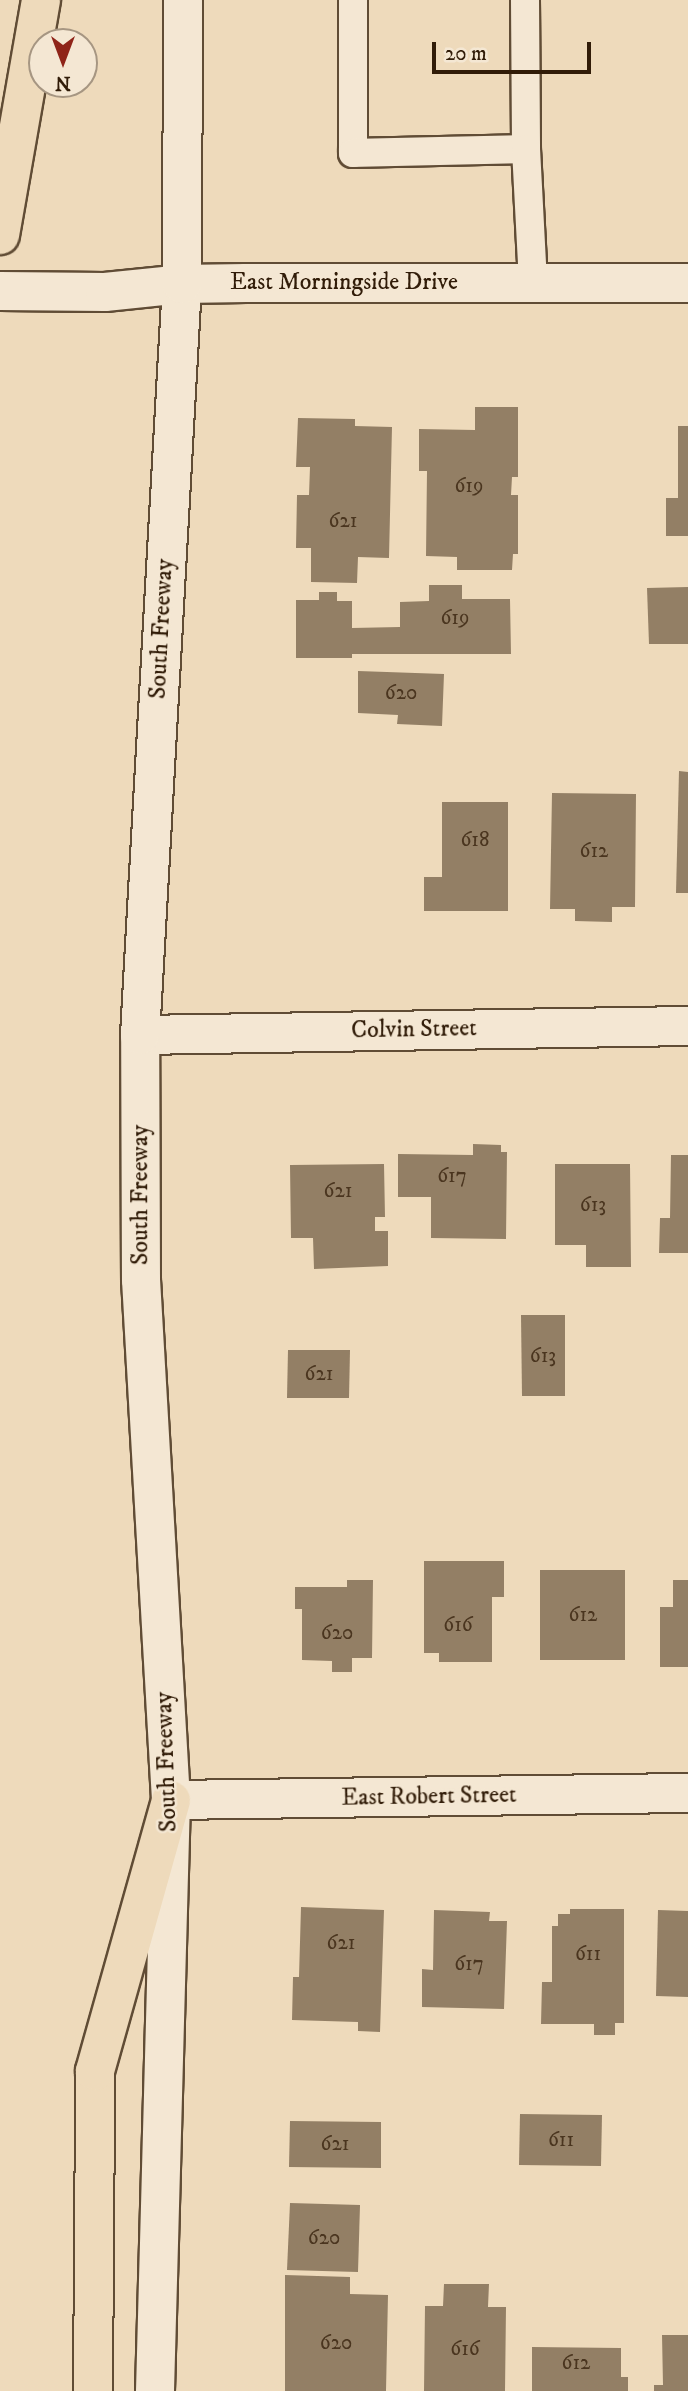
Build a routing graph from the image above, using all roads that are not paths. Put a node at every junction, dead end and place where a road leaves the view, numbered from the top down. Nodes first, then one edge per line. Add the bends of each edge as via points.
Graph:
1 (41, 0) edge
2 (183, 0) edge
3 (353, 0) edge
4 (525, 0) edge
5 (526, 149) junction
6 (0, 234) edge
7 (533, 283) junction
8 (688, 283) edge
9 (182, 284) junction
10 (0, 291) edge
11 (688, 1026) edge
12 (140, 1035) junction
13 (688, 1793) edge
14 (170, 1800) junction
15 (93, 2391) edge
16 (155, 2391) edge

1 - 6 highway
2 - 9 main road, South Freeway
3 - 5 lane via 353,153
4 - 5 lane
5 - 7 lane
7 - 8 main road, East Morningside Drive
7 - 9 main road, East Morningside Drive
9 - 10 main road, East Morningside Drive via 105,292
9 - 12 main road, South Freeway
11 - 12 main road, Colvin Street
12 - 14 main road, South Freeway via 141,1280
13 - 14 main road, East Robert Street
14 - 15 highway via 95,2071
14 - 16 main road, South Freeway

